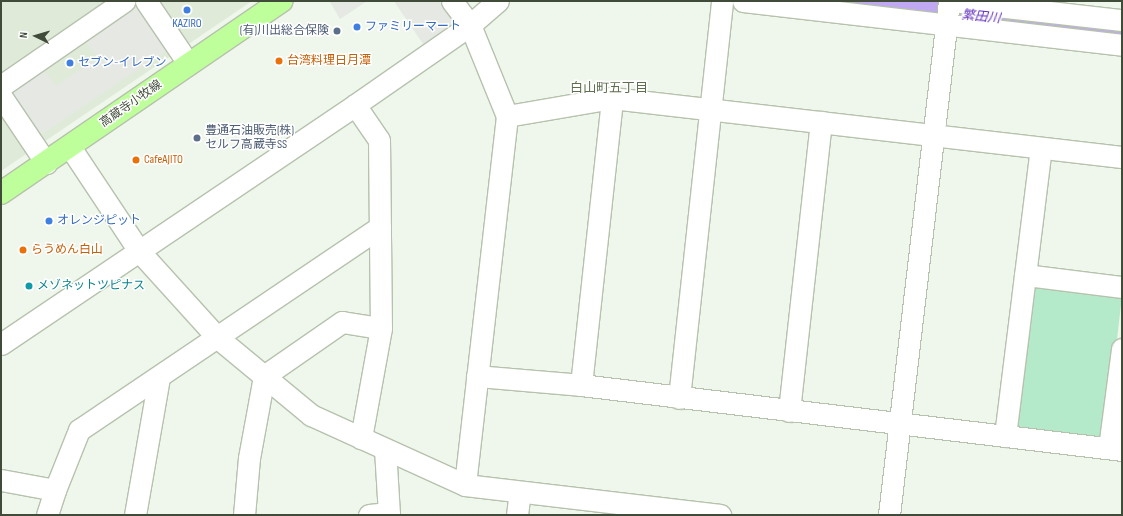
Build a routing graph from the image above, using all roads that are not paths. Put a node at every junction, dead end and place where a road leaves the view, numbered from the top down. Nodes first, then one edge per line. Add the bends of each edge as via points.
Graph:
1 (124, 1) edge
2 (146, 1) edge
3 (452, 1) edge
4 (498, 1) edge
5 (722, 1) edge
6 (743, 1) edge
7 (949, 1) edge
8 (952, 1) edge
9 (271, 4) edge
10 (1122, 20) edge
11 (946, 24) junction
12 (470, 25) junction
13 (1122, 45) edge
14 (188, 63) junction
15 (1, 86) edge
16 (1, 96) edge
17 (612, 98) junction
18 (355, 105) junction
19 (711, 110) junction
20 (507, 116) junction
21 (821, 122) junction
22 (934, 135) junction
23 (70, 147) junction
24 (1041, 148) junction
25 (1122, 157) edge
26 (46, 163) junction
27 (1, 193) edge
28 (380, 227) junction
29 (139, 251) junction
30 (1025, 274) junction
31 (1122, 287) edge
32 (381, 328) junction
33 (218, 338) junction
34 (1, 344) edge
35 (1122, 349) edge
36 (264, 376) junction
37 (477, 376) junction
38 (159, 377) junction
39 (581, 385) junction
40 (679, 398) junction
41 (789, 411) junction
42 (899, 424) junction
43 (1005, 436) junction
44 (361, 438) junction
45 (385, 449) junction
46 (1116, 449) edge
47 (1, 480) edge
48 (465, 486) junction
49 (55, 490) junction
50 (520, 492) junction
51 (382, 514) edge
52 (47, 515) edge
53 (135, 515) edge
54 (244, 515) edge
55 (516, 515) edge
56 (720, 515) edge
57 (889, 515) edge

1 - 15 street
2 - 14 street
3 - 12 street
4 - 12 street
5 - 19 street
6 - 11 street
7 - 11 street
8 - 10 street
9 - 14 main road, 高蔵寺小牧線
11 - 13 street
11 - 22 street
12 - 18 street
12 - 20 street
14 - 23 main road, 高蔵寺小牧線
16 - 26 street
17 - 19 street
17 - 20 street
17 - 39 street
18 - 28 street via 379,140
18 - 29 street
19 - 21 street
19 - 40 street
20 - 37 street
21 - 22 street
21 - 41 street
22 - 24 street
22 - 42 street
23 - 26 main road, 高蔵寺小牧線
23 - 29 street
24 - 25 street
24 - 30 street
26 - 27 main road, 高蔵寺小牧線
28 - 32 street
28 - 33 street
29 - 33 street
29 - 34 street
30 - 31 street
30 - 43 street
32 - 36 street via 342,322
32 - 44 street
33 - 36 street
33 - 38 street
35 - 46 street
36 - 44 street via 311,415
36 - 54 street via 249,458
37 - 39 street
37 - 48 street
38 - 49 street via 79,430
38 - 53 street
39 - 40 street
40 - 41 street
41 - 42 street
42 - 43 street
42 - 57 street
43 - 46 street
44 - 45 street
45 - 48 street
45 - 51 street
47 - 49 street
48 - 50 street
49 - 52 street
50 - 55 street
50 - 56 street

